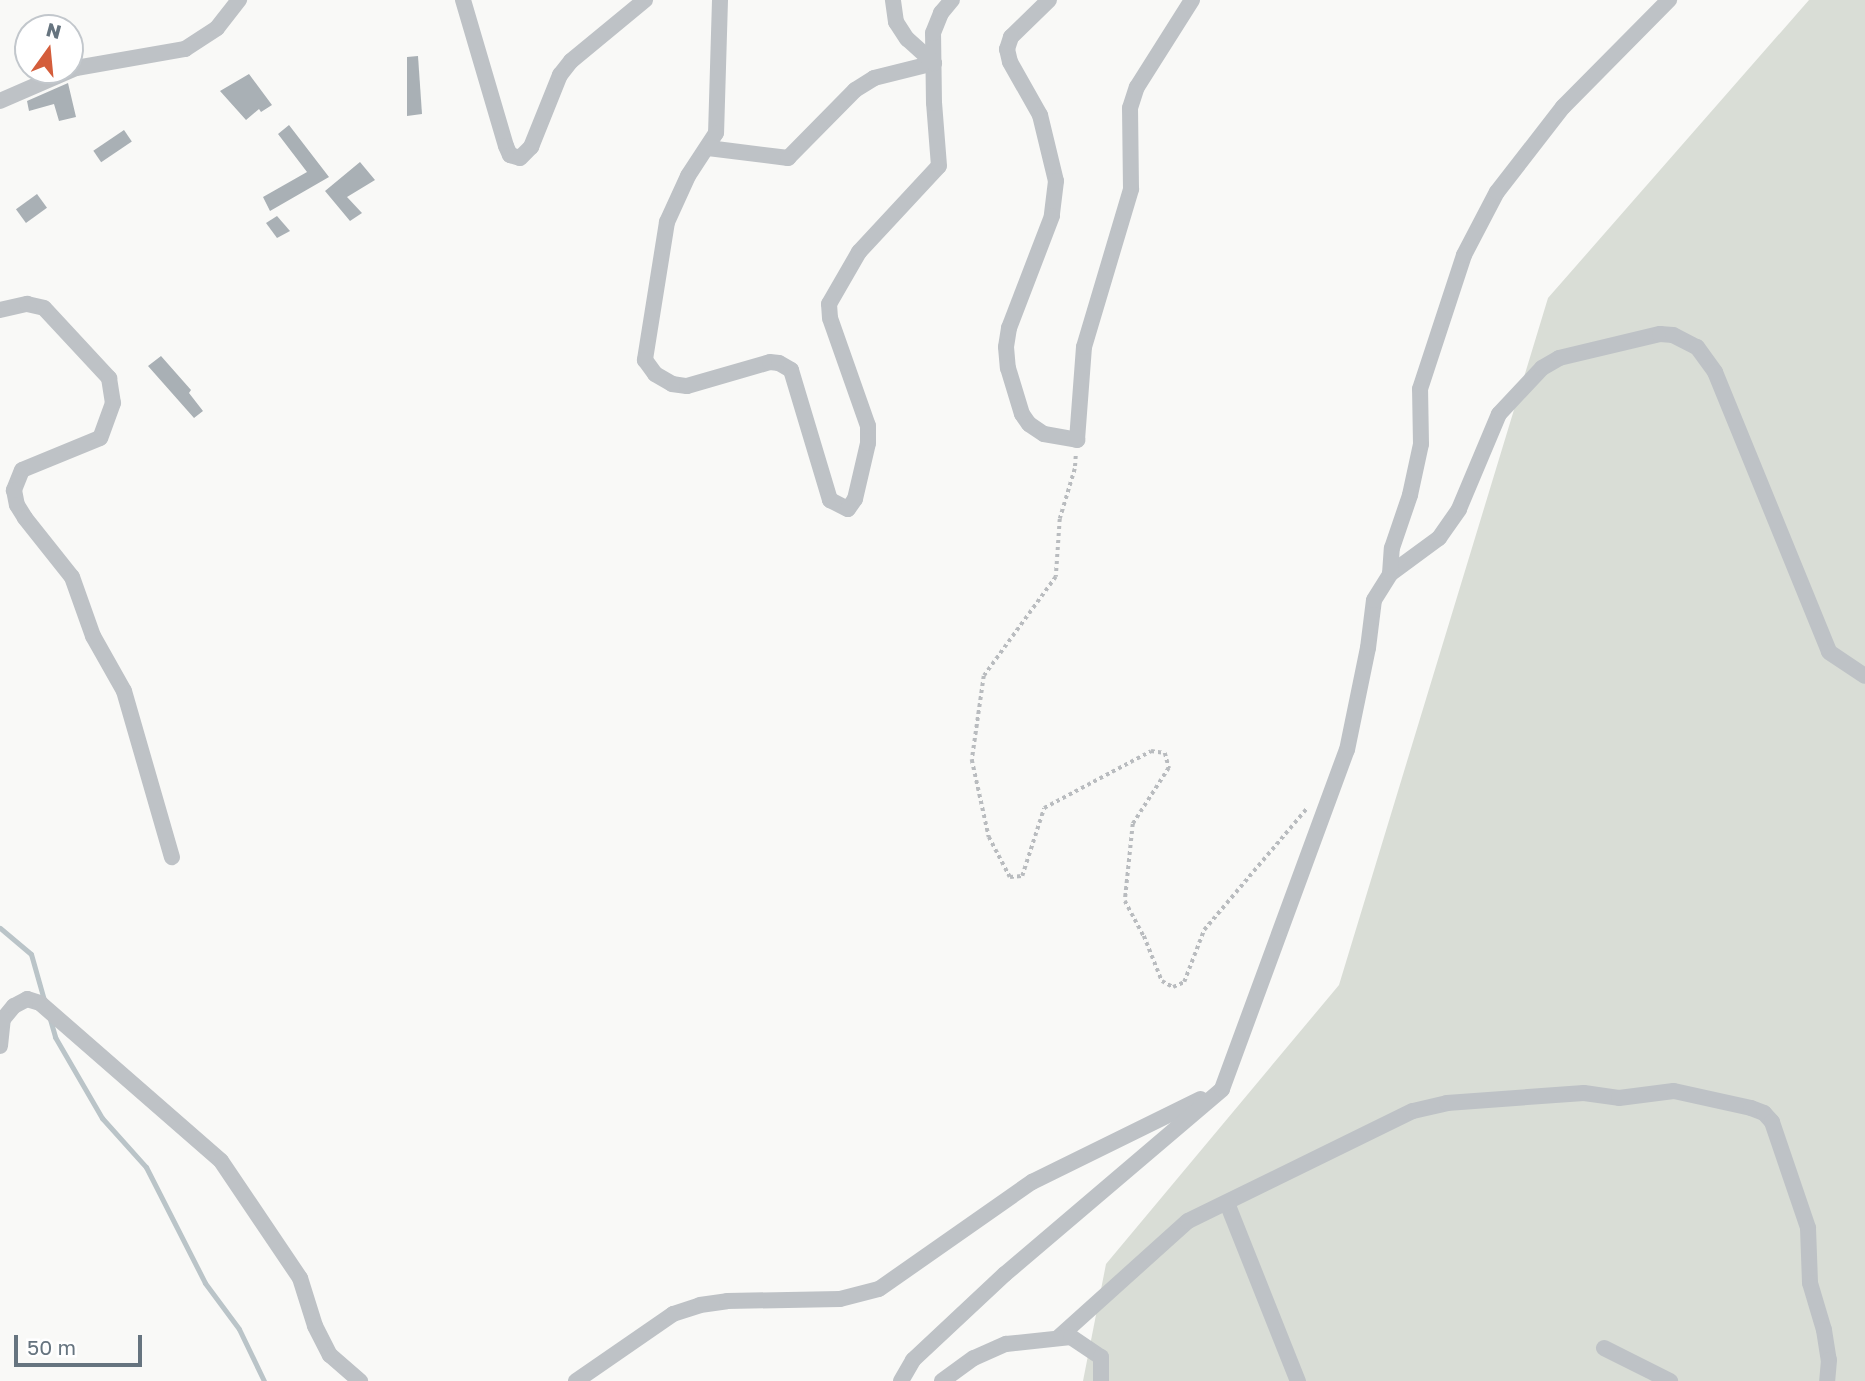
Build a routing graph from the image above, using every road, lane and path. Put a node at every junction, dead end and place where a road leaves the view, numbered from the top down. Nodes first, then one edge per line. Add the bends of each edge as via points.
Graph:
1 (239, 0) edge
2 (463, 0) edge
3 (645, 0) edge
4 (720, 0) edge
5 (893, 0) edge
6 (951, 0) edge
7 (1049, 0) edge
8 (1192, 0) edge
9 (1669, 0) edge
10 (934, 63) junction
11 (0, 101) edge
12 (708, 148) junction
13 (0, 310) edge
14 (1077, 440) junction
15 (1390, 574) junction
16 (1865, 676) edge
17 (1331, 798) junction
18 (172, 857) dead end
19 (0, 1046) edge
20 (1222, 1089) junction
21 (1227, 1203) junction
22 (1059, 1337) junction
23 (1604, 1348) dead end
24 (360, 1381) edge
25 (576, 1381) edge
26 (901, 1381) edge
27 (942, 1381) edge
28 (1101, 1381) edge
29 (1298, 1381) edge
30 (1670, 1381) edge
31 (1827, 1381) edge

1 - 11 street via 217,28 185,49 76,68
2 - 3 street via 506,146 510,155 520,158 531,147 559,75
4 - 12 street via 718,122
5 - 10 street via 896,22 907,40
6 - 10 street via 933,33
7 - 14 street via 1011,37 1007,49 1040,115 1056,181 1052,216 1006,347 1011,379 1028,424 1044,434
8 - 14 street via 1137,87 1130,108 1132,190 1083,347
9 - 15 street via 1563,107 1497,192 1464,256 1420,389 1421,444 1392,548
10 - 12 street via 874,78 855,90 788,158
10 - 12 street via 939,166 859,252 828,311 868,426 855,499 848,509 830,500 791,370 770,362 687,386 655,374 645,360 667,222 688,176
13 - 18 street via 27,304 44,308 109,378 113,403 100,438 22,470 14,490 24,518 72,577 93,636 124,691
14 - 17 path via 1075,469 1060,519 1056,577 984,676 971,760 989,837 1010,877 1022,876 1044,808 1151,751 1165,753 1169,768 1133,824 1125,901 1161,981 1173,987 1184,982 1204,930 1308,808
15 - 16 street via 1439,538 1459,509 1499,414 1542,368 1559,358 1660,334 1673,335 1697,347 1715,372 1829,652
15 - 17 street via 1374,600 1348,750
17 - 20 street
19 - 24 street via 3,1019 14,1006 27,999 40,1003 221,1161 300,1279 330,1355
20 - 25 street via 1032,1182 879,1289 840,1299 700,1305 673,1314
20 - 26 street via 1005,1274 913,1360
21 - 22 street via 1188,1221
21 - 29 street
21 - 31 street via 1413,1111 1439,1104 1584,1093 1619,1098 1674,1091 1751,1108 1772,1122 1808,1228 1810,1283 1824,1330
22 - 27 street via 1006,1345 974,1358
22 - 28 street via 1071,1337 1101,1357
23 - 30 street

